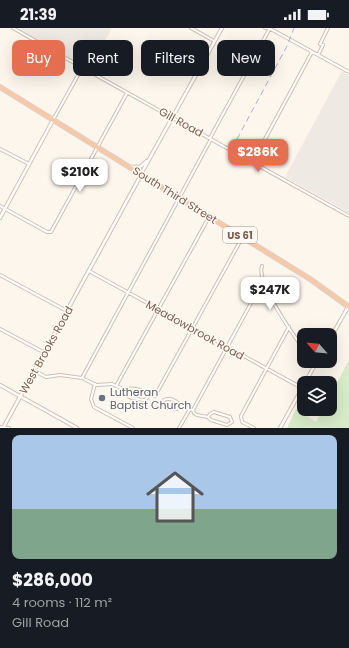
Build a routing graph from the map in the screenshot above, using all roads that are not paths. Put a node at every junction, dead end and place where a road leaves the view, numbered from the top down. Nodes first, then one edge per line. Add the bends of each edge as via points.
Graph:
1 (13, 28) edge
2 (191, 28) edge
3 (222, 28) edge
4 (265, 28) edge
5 (269, 28) edge
6 (328, 28) edge
7 (214, 41) junction
8 (312, 52) junction
9 (318, 55) junction
10 (73, 62) edge
11 (349, 72) edge
12 (78, 76) edge
13 (98, 76) edge
14 (0, 87) edge
15 (127, 92) junction
16 (173, 118) junction
17 (53, 120) junction
18 (211, 139) junction
19 (97, 147) junction
20 (0, 149) edge
21 (150, 158) junction
22 (251, 161) junction
23 (29, 164) junction
24 (130, 167) junction
25 (141, 174) junction
26 (180, 198) junction
27 (0, 206) edge
28 (5, 209) junction
29 (209, 216) junction
30 (349, 216) edge
31 (0, 218) edge
32 (242, 237) junction
33 (262, 266) dead end
34 (89, 271) junction
35 (0, 275) edge
36 (263, 281) junction
37 (128, 293) junction
38 (349, 306) edge
39 (158, 309) junction
40 (67, 312) junction
41 (289, 327) junction
42 (192, 328) junction
43 (336, 328) edge
44 (0, 329) edge
45 (297, 339) edge
46 (227, 347) junction
47 (45, 353) junction
48 (266, 369) junction
49 (35, 371) junction
50 (82, 378) junction
51 (297, 382) edge
52 (95, 384) junction
53 (0, 385) edge
54 (116, 386) junction
55 (124, 390) junction
56 (20, 396) junction
57 (155, 396) dead end
58 (297, 398) edge
59 (180, 406) junction
60 (190, 409) junction
61 (193, 410) junction
62 (208, 417) junction
63 (2, 427) edge
64 (9, 428) edge
65 (77, 428) edge
66 (133, 428) edge
67 (179, 428) edge
68 (254, 428) edge
69 (280, 428) edge

1 - 10 street, Gill Road
2 - 7 street
3 - 7 main road, West Brooks Road
4 - 5 street
5 - 8 street
5 - 18 street
6 - 9 street
7 - 16 main road, West Brooks Road
8 - 9 street
8 - 22 street
9 - 11 street
12 - 17 street
13 - 15 street, Gill Road
14 - 17 highway, South Third Street / US 61
15 - 16 street, Gill Road
15 - 19 street
16 - 18 street, Gill Road
16 - 21 main road, West Brooks Road
17 - 19 highway, South Third Street / US 61
17 - 23 main road
18 - 22 street, Gill Road
18 - 26 street
19 - 24 highway, South Third Street / US 61
19 - 28 street via 51,232
20 - 23 street
21 - 24 main road via 143,166
21 - 25 main road, West Brooks Road
22 - 30 street, Gill Road
23 - 28 main road
24 - 25 highway, South Third Street / US 61
25 - 26 highway, South Third Street / US 61
25 - 34 main road, West Brooks Road
26 - 29 highway, South Third Street / US 61
26 - 37 street
27 - 28 street
28 - 31 main road
29 - 32 highway, South Third Street / US 61
29 - 39 street
32 - 38 highway, South Third Street / US 61
32 - 42 street
33 - 36 street
34 - 37 street, Meadowbrook Road
34 - 40 main road, West Brooks Road
35 - 40 street
36 - 41 street
36 - 46 street
37 - 39 street, Meadowbrook Road
37 - 50 street
38 - 43 main road
39 - 42 street, Meadowbrook Road
39 - 54 street
40 - 47 main road, West Brooks Road
41 - 45 street
41 - 48 street
42 - 46 street, Meadowbrook Road
42 - 57 street
44 - 47 street
46 - 48 street, Meadowbrook Road
46 - 61 street
47 - 49 main road, West Brooks Road
48 - 51 street, Meadowbrook Road
48 - 68 street via 241,416 242,422
49 - 50 street via 46,377 60,375
49 - 56 main road, West Brooks Road
50 - 52 street
52 - 54 street
52 - 66 street via 91,399 94,407
53 - 56 main road
54 - 55 street
55 - 55 street via 127,396 143,400 148,397 145,392 129,388
56 - 63 main road, West Brooks Road
56 - 65 main road
58 - 69 main road
59 - 59 street via 168,399 163,402 164,406 174,410
59 - 60 street
60 - 61 street
60 - 67 street
61 - 62 street via 197,416
62 - 62 street via 227,425 232,422 231,417 214,412
63 - 64 street

